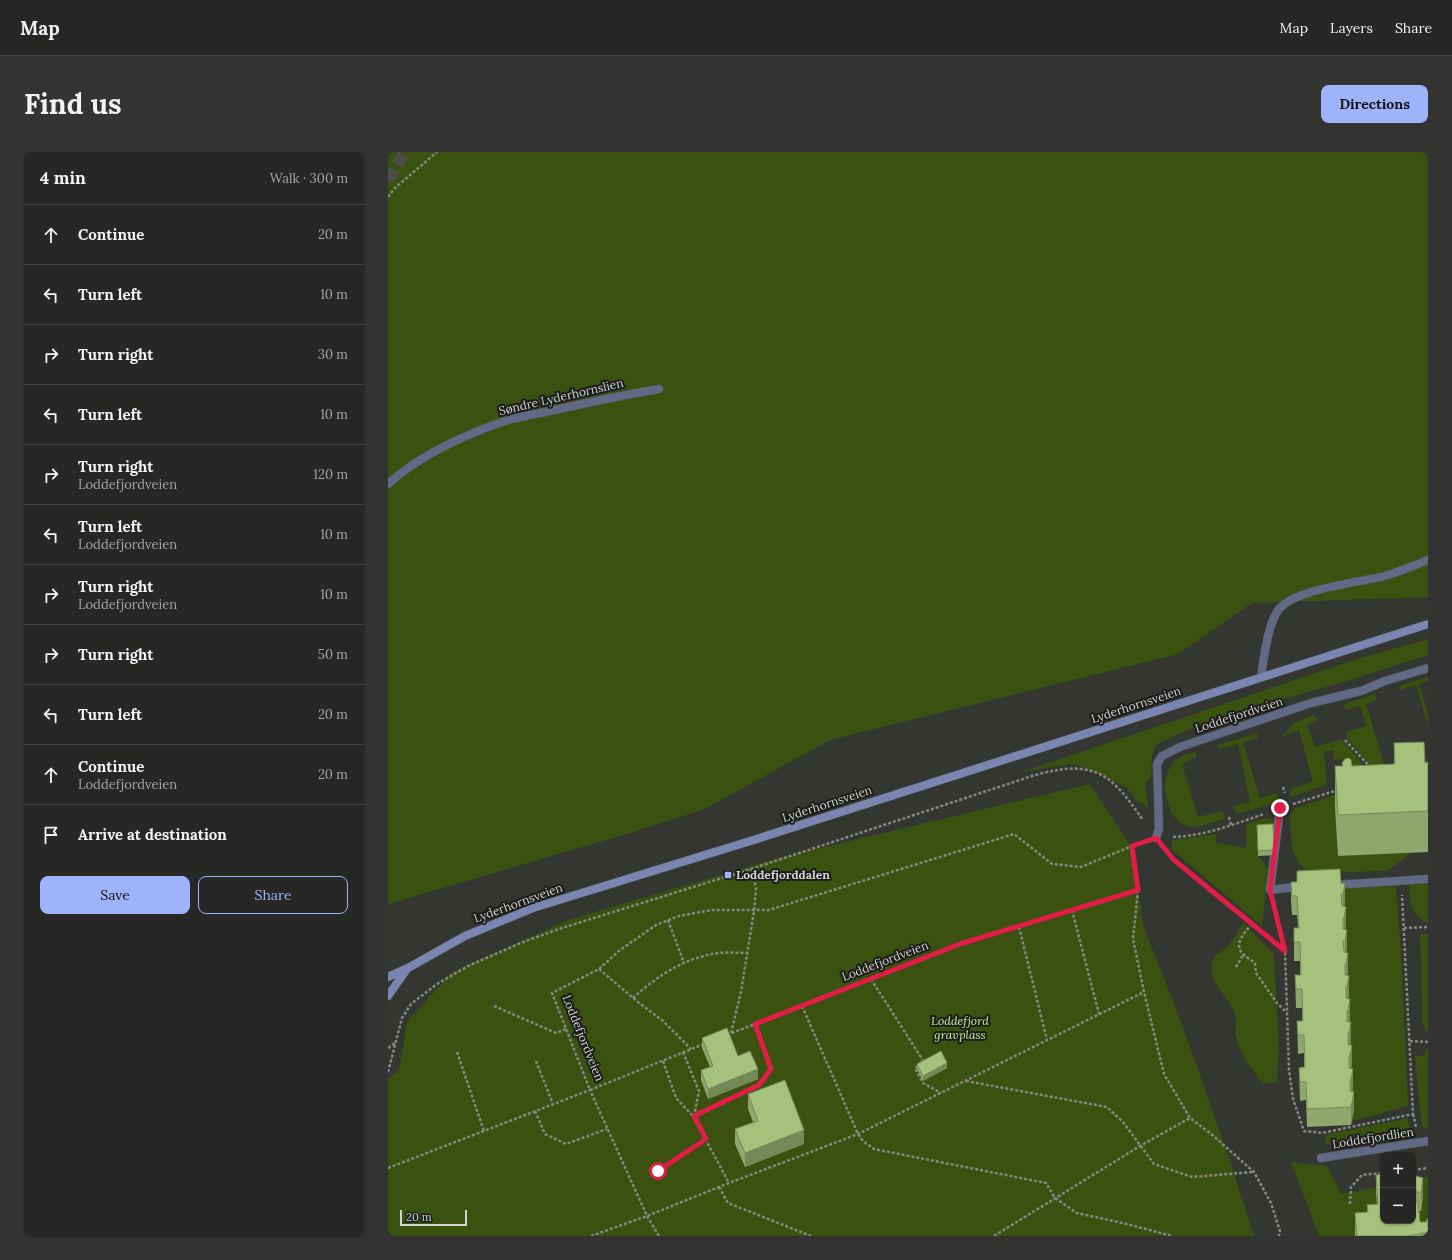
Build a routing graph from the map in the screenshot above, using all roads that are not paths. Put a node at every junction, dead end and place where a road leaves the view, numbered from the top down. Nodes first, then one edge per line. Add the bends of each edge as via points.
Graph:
1 (659, 389) dead end
2 (388, 484) edge
3 (1428, 560) edge
4 (1428, 624) edge
5 (1428, 668) edge
6 (1261, 677) junction
7 (1280, 808) dead end
8 (1156, 838) road end
9 (1428, 879) edge
10 (1313, 885) edge
11 (1329, 885) edge
12 (408, 968) junction
13 (388, 977) edge
14 (388, 996) edge
15 (1428, 1141) edge
16 (1321, 1158) dead end

1 - 2 street, Søndre Lyderhornslien via 503,422 442,447
3 - 6 street via 1388,576 1315,591 1288,600 1277,611 1268,639
4 - 6 main road, Lyderhornsveien
5 - 8 street, Loddefjordveien via 1361,691 1311,703 1180,747 1162,756 1157,764 1159,829
6 - 12 main road, Lyderhornsveien via 533,908 465,936
7 - 10 street via 1270,890
9 - 11 street
12 - 13 main road, Lyderhornsveien
12 - 14 main road, Lyderhornsveien
15 - 16 street, Loddefjordlien

